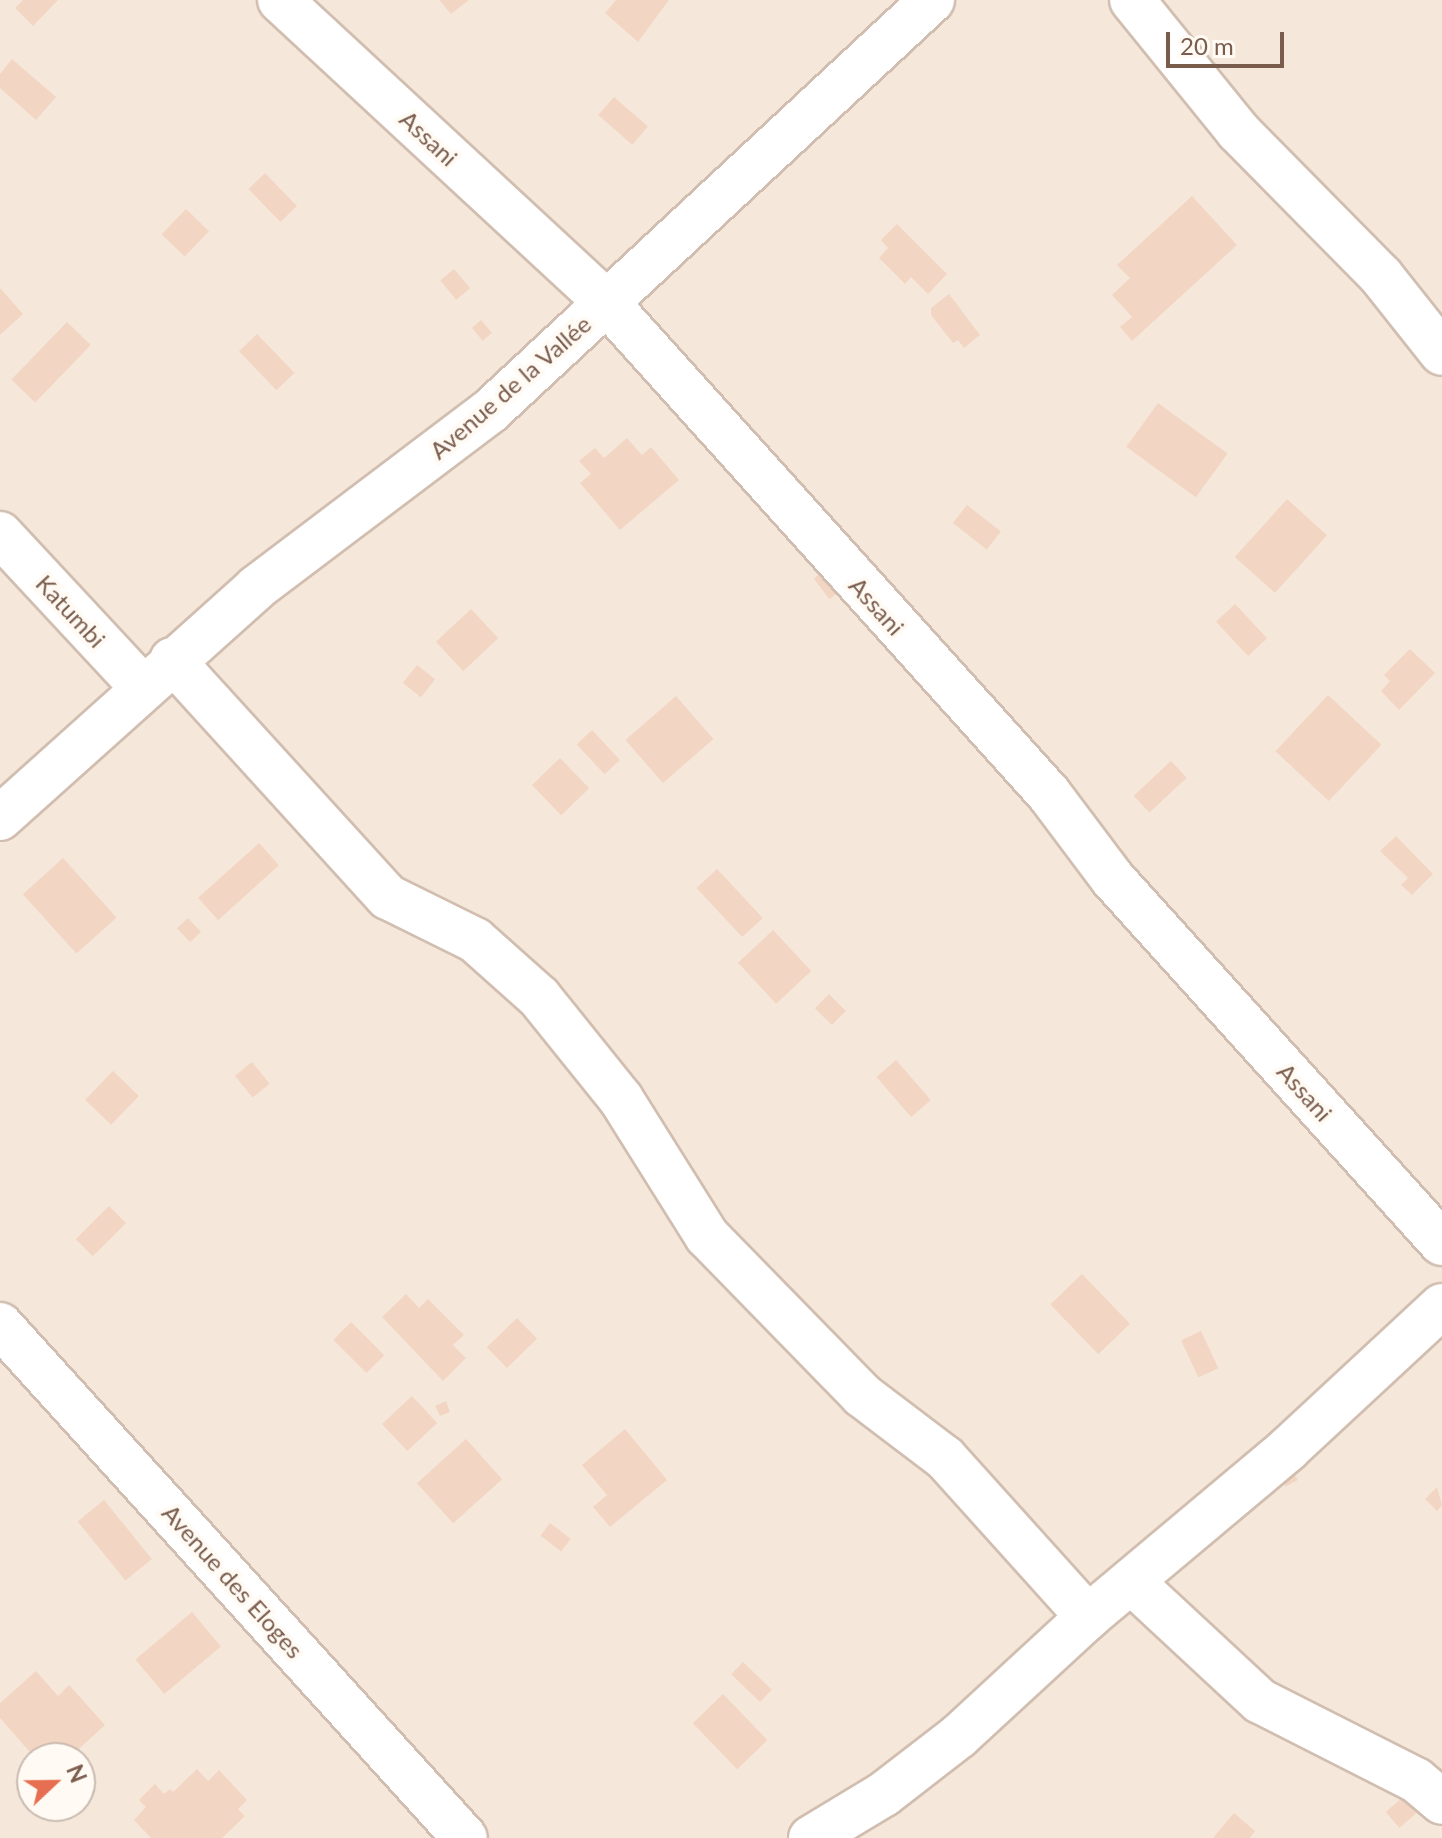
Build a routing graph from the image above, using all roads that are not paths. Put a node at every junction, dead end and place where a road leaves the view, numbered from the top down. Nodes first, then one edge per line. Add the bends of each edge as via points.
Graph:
1 (280, 0) edge
2 (932, 0) edge
3 (1132, 0) edge
4 (606, 302) junction
5 (1442, 353) edge
6 (0, 534) edge
7 (157, 674) junction
8 (0, 818) edge
9 (1442, 1243) edge
10 (1442, 1306) edge
11 (0, 1325) edge
12 (1134, 1584) junction
13 (1088, 1617) junction
14 (1442, 1802) edge
15 (465, 1838) edge
16 (811, 1838) edge

1 - 4 street, Assani
2 - 4 street, Avenue de la Vallée
3 - 5 street via 1238,131 1381,276
4 - 7 street, Avenue de la Vallée via 489,412 308,544
4 - 9 street, Assani via 1049,794 1112,878
6 - 7 street, Katumbi
7 - 8 street, Avenue de la Vallée
7 - 13 street, Katumbi via 388,897 475,940 539,997 621,1099 707,1236 862,1395 945,1458
10 - 12 street
11 - 15 street, Avenue des Eloges
12 - 13 street
12 - 14 street via 1260,1701 1416,1780
13 - 16 street via 959,1736 884,1794

